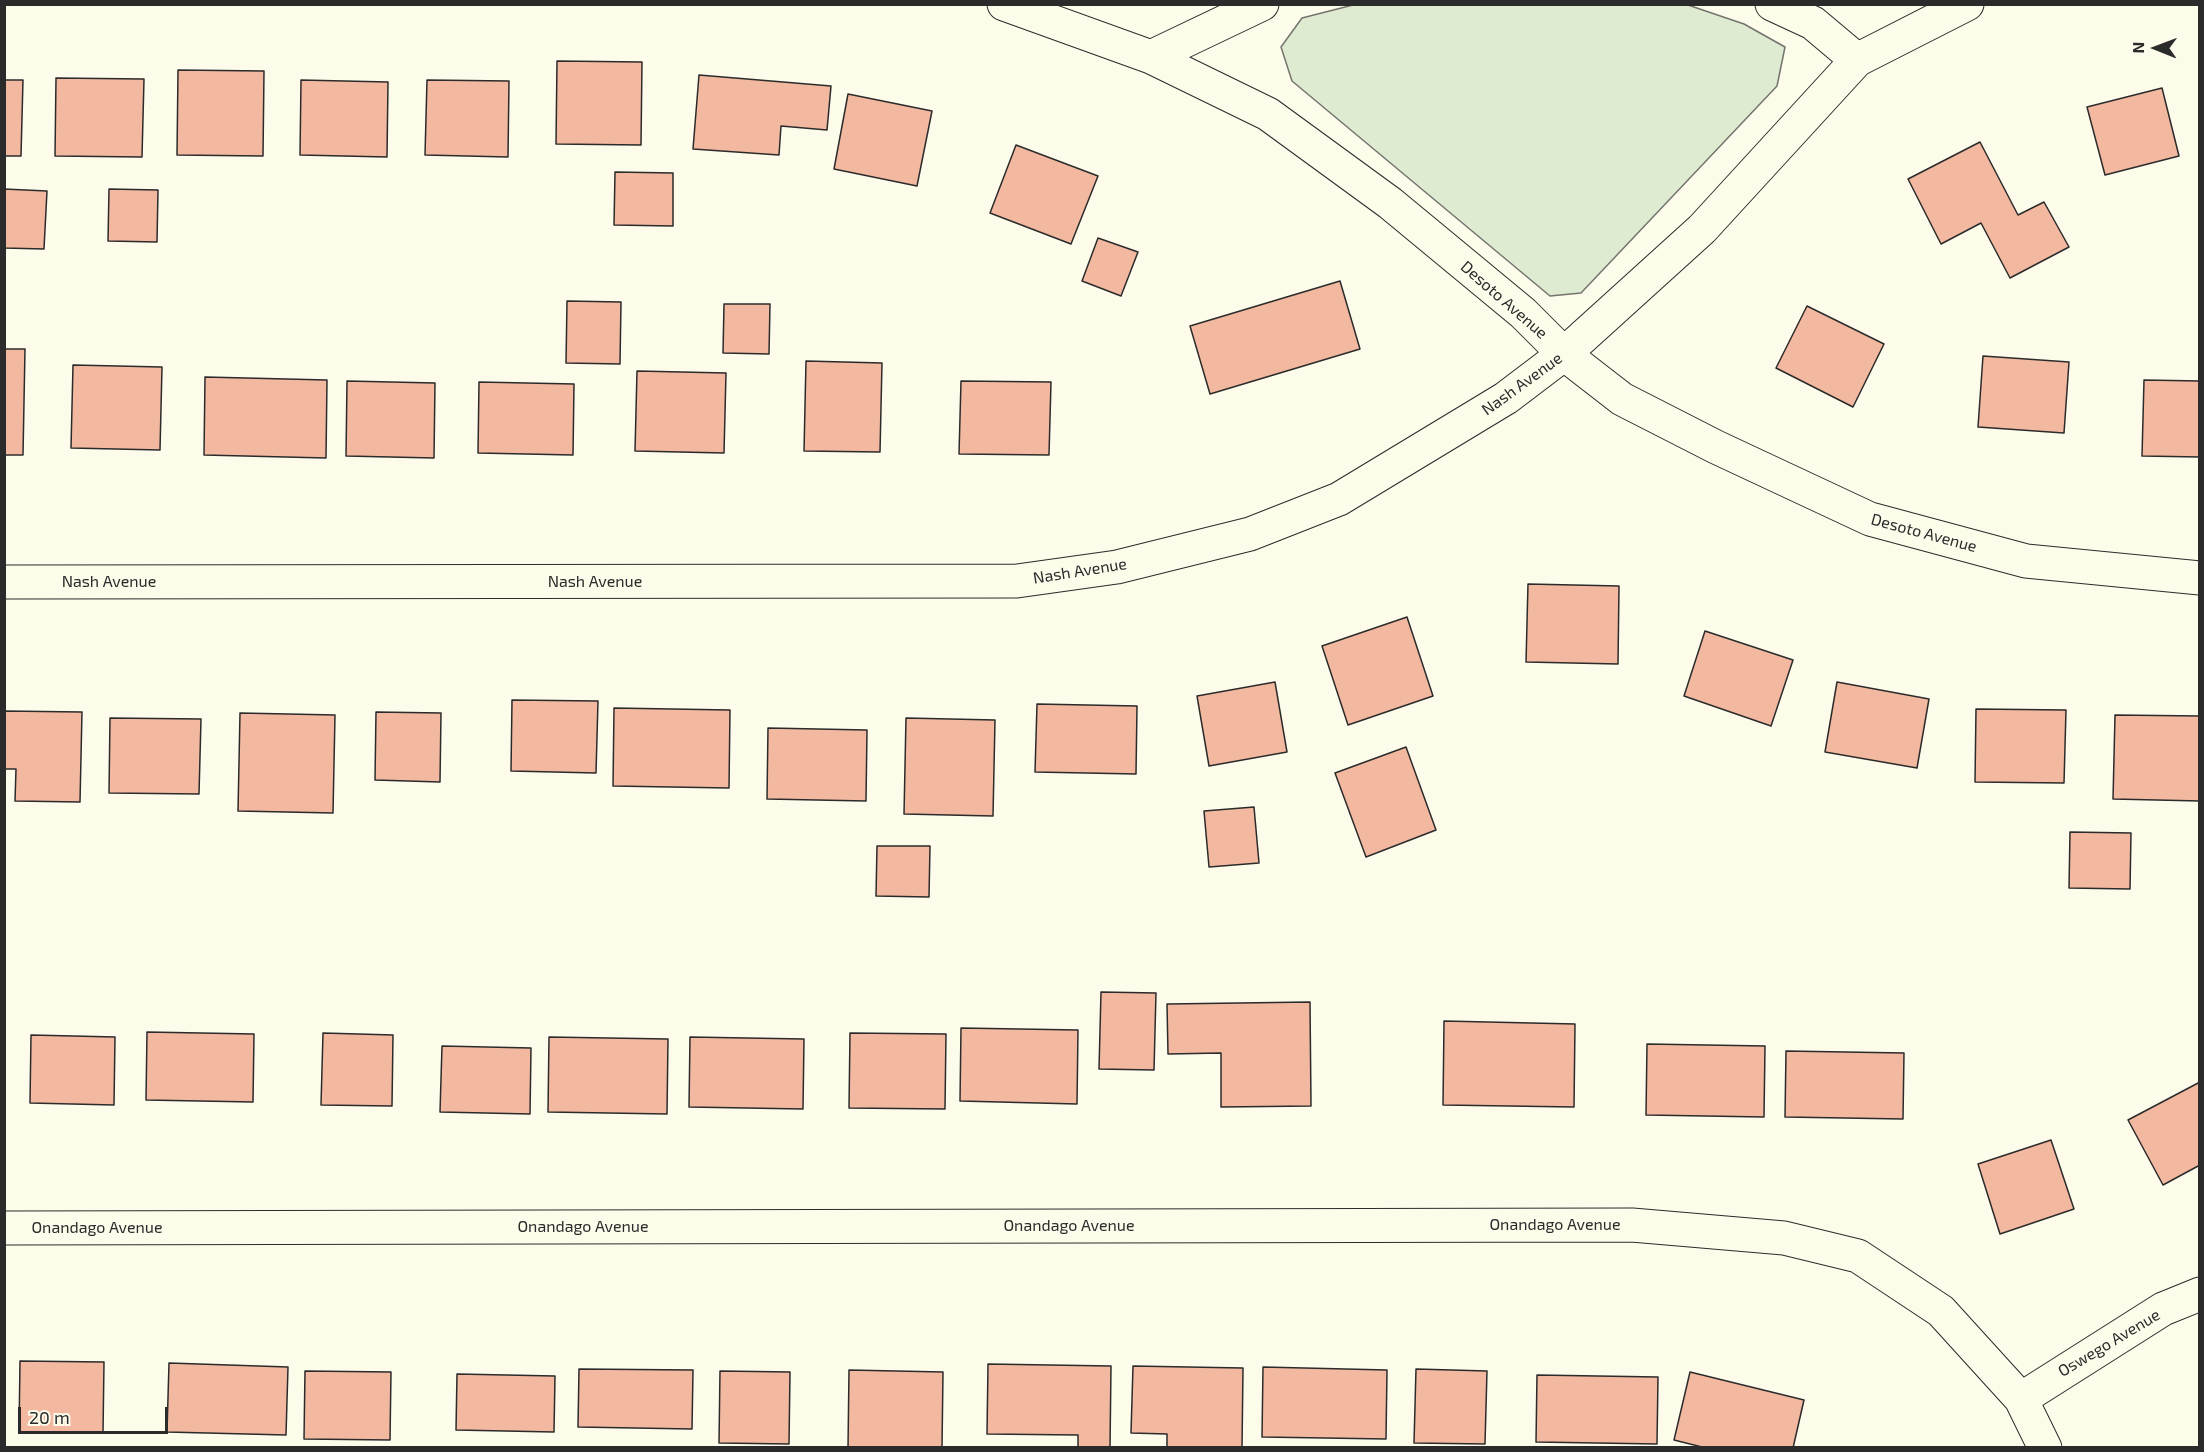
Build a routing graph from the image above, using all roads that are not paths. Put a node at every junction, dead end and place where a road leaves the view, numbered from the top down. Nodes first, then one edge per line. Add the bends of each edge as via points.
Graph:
1 (1004, 4) edge
2 (1262, 4) edge
3 (1772, 4) edge
4 (1967, 4) edge
5 (1151, 57) junction
6 (1857, 60) junction
7 (1564, 354) junction
8 (2199, 578) edge
9 (4, 582) edge
10 (4, 1228) edge
11 (2199, 1294) edge
12 (2021, 1399) junction
13 (2045, 1448) edge

1 - 5 street, Desoto Avenue
2 - 5 street
3 - 6 street via 1814,23
4 - 6 street, Nash Avenue
5 - 7 street, Desoto Avenue via 1268,114 1389,203 1523,313
6 - 7 street, Nash Avenue via 1702,229
7 - 8 street, Desoto Avenue via 1622,399 1870,519 2026,561
7 - 9 street, Nash Avenue via 1506,398 1339,499 1250,534 1117,567 1006,581
10 - 12 street, Onandago Avenue via 1632,1225 1784,1238 1858,1256 1941,1311
11 - 12 street, Oswego Avenue via 2163,1310
12 - 13 street, Onandago Avenue

